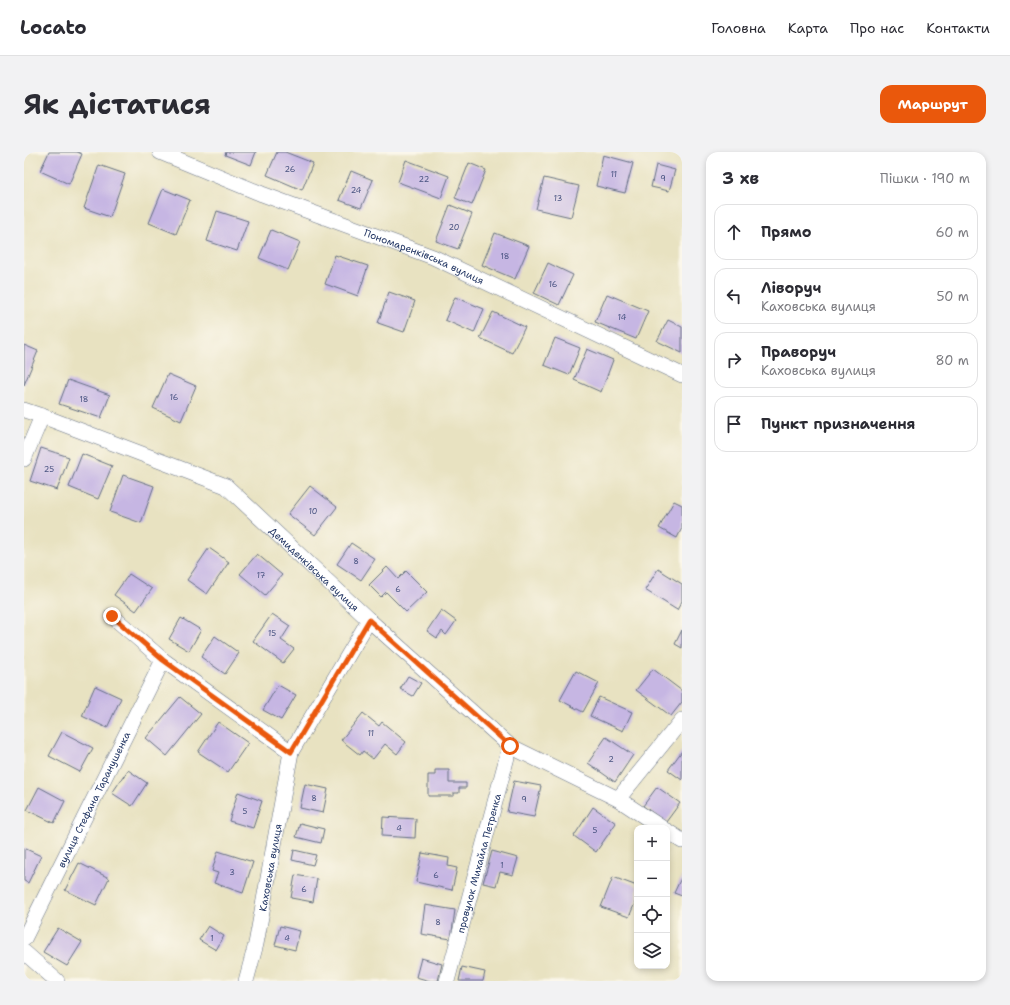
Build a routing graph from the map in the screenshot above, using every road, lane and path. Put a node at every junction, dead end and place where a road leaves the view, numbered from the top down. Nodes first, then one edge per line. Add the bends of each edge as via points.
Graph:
1 (160, 152) edge
2 (682, 375) edge
3 (24, 410) edge
4 (42, 416) junction
5 (24, 459) edge
6 (112, 616) dead end
7 (369, 620) junction
8 (163, 660) junction
9 (682, 720) edge
10 (510, 746) junction
11 (291, 752) junction
12 (618, 799) junction
13 (657, 825) edge
14 (670, 833) edge
15 (682, 841) edge
16 (24, 939) edge
17 (24, 952) edge
18 (57, 981) edge
19 (246, 981) edge
20 (447, 981) edge

1 - 2 street, Пономаренківська вулиця via 262,194 432,257
3 - 4 street, Демиденківська вулиця
4 - 5 street
4 - 7 street, Демиденківська вулиця via 226,486
6 - 8 street
7 - 10 street, Демиденківська вулиця
7 - 11 street, Каховська вулиця
8 - 11 street
8 - 16 street, вулиця Стефана Таранушенка
9 - 12 street
10 - 12 street, Демиденківська вулиця
10 - 20 street, провулок Михайла Петренка
11 - 19 street, Каховська вулиця via 256,944
12 - 13 street, Демиденківська вулиця
14 - 15 street
17 - 18 street

